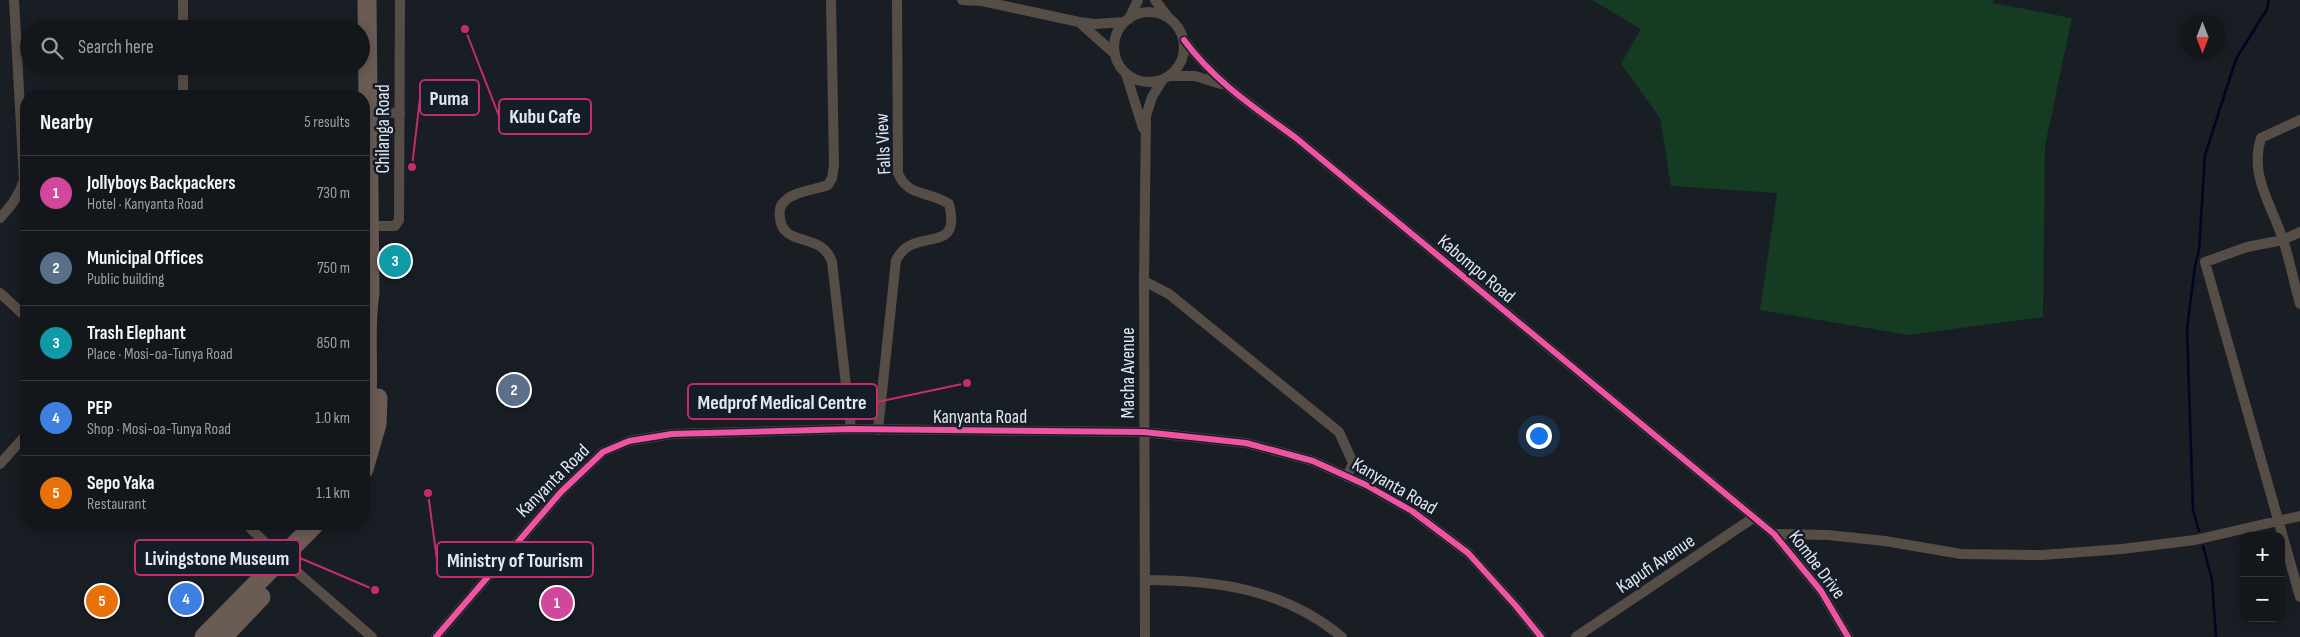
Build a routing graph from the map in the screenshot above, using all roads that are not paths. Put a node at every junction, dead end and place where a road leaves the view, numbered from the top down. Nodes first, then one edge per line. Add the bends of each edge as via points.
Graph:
1 (14, 0) edge
2 (183, 0) edge
3 (367, 0) edge
4 (400, 0) edge
5 (831, 0) edge
6 (896, 0) edge
7 (962, 0) edge
8 (1138, 0) edge
9 (1155, 0) edge
10 (1168, 17) junction
11 (183, 20) edge
12 (367, 20) edge
13 (1127, 21) junction
14 (1079, 22) junction
15 (1184, 40) junction
16 (1115, 54) junction
17 (1126, 74) junction
18 (183, 75) edge
19 (368, 75) edge
20 (1166, 78) junction
21 (1224, 85) junction
22 (183, 90) edge
23 (368, 90) edge
24 (20, 108) edge
25 (370, 112) edge
26 (400, 113) junction
27 (2300, 120) edge
28 (1146, 138) junction
29 (20, 193) edge
30 (0, 218) edge
31 (370, 226) edge
32 (2300, 232) edge
33 (2283, 240) junction
34 (1144, 281) junction
35 (0, 293) edge
36 (2300, 304) edge
37 (20, 311) edge
38 (370, 325) edge
39 (852, 429) junction
40 (878, 430) junction
41 (1144, 432) junction
42 (20, 442) edge
43 (370, 448) edge
44 (0, 464) edge
45 (1347, 477) junction
46 (2300, 516) edge
47 (1753, 518) junction
48 (2279, 521) junction
49 (252, 530) edge
50 (311, 530) edge
51 (323, 530) edge
52 (1774, 534) junction
53 (286, 563) junction
54 (1145, 580) junction
55 (2300, 597) edge
56 (204, 637) edge
57 (224, 637) edge
58 (372, 637) edge
59 (436, 637) edge
60 (1145, 637) edge
61 (1342, 637) edge
62 (1541, 637) edge
63 (1576, 637) edge
64 (1848, 637) edge

1 - 24 street
2 - 11 street
3 - 12 highway
4 - 26 street, Chilanga Road
5 - 39 street via 832,178 828,185 784,201 779,211 780,222 786,231 795,238 821,246 832,262
6 - 40 street, Falls View via 898,173 902,184 943,200 949,204 951,212 950,228 945,235 937,240 909,245 896,260
7 - 14 street via 982,1
8 - 13 street
9 - 10 street
10 - 13 street via 1145,12
10 - 15 street via 1177,25
13 - 14 street
13 - 16 street via 1114,43
14 - 16 street
15 - 20 street via 1183,58 1178,68
15 - 21 street, Kabompo Road via 1200,62
16 - 17 street
17 - 20 street via 1148,83
17 - 28 street, Macha Avenue
18 - 22 street
19 - 23 highway
20 - 21 street, Kabompo Road via 1195,76
20 - 28 street, Macha Avenue via 1152,97 1146,116
21 - 47 street, Kabompo Road via 1296,138
25 - 26 street
26 - 31 street, Chilanga Road via 399,220 394,226
27 - 33 street via 2261,138 2257,151 2257,170
28 - 34 street, Macha Avenue
29 - 30 street
32 - 33 street
33 - 36 street
33 - 48 street via 2247,247 2205,262
34 - 41 street, Macha Avenue
34 - 45 street via 1169,294 1339,432 1353,463
35 - 37 street
38 - 43 highway via 378,380 377,424
39 - 40 street, Kanyanta Road
39 - 59 street, Kanyanta Road via 672,434 629,441 603,452 561,492
40 - 41 street, Kanyanta Road
41 - 45 street, Kanyanta Road via 1246,443 1313,461
41 - 54 street, Macha Avenue
42 - 44 street
45 - 62 street, Kanyanta Road via 1412,511 1468,553
46 - 48 street
47 - 52 street, Kombe Drive
47 - 63 street, Kapufi Avenue
48 - 52 street via 2195,540 2042,555 1961,554 1885,541
48 - 55 street
49 - 53 street
50 - 53 highway
51 - 53 highway
52 - 64 street, Kombe Drive via 1821,591
53 - 56 highway
53 - 57 highway
53 - 58 street
54 - 60 street, Macha Avenue
54 - 61 street via 1195,580 1248,589 1285,602

